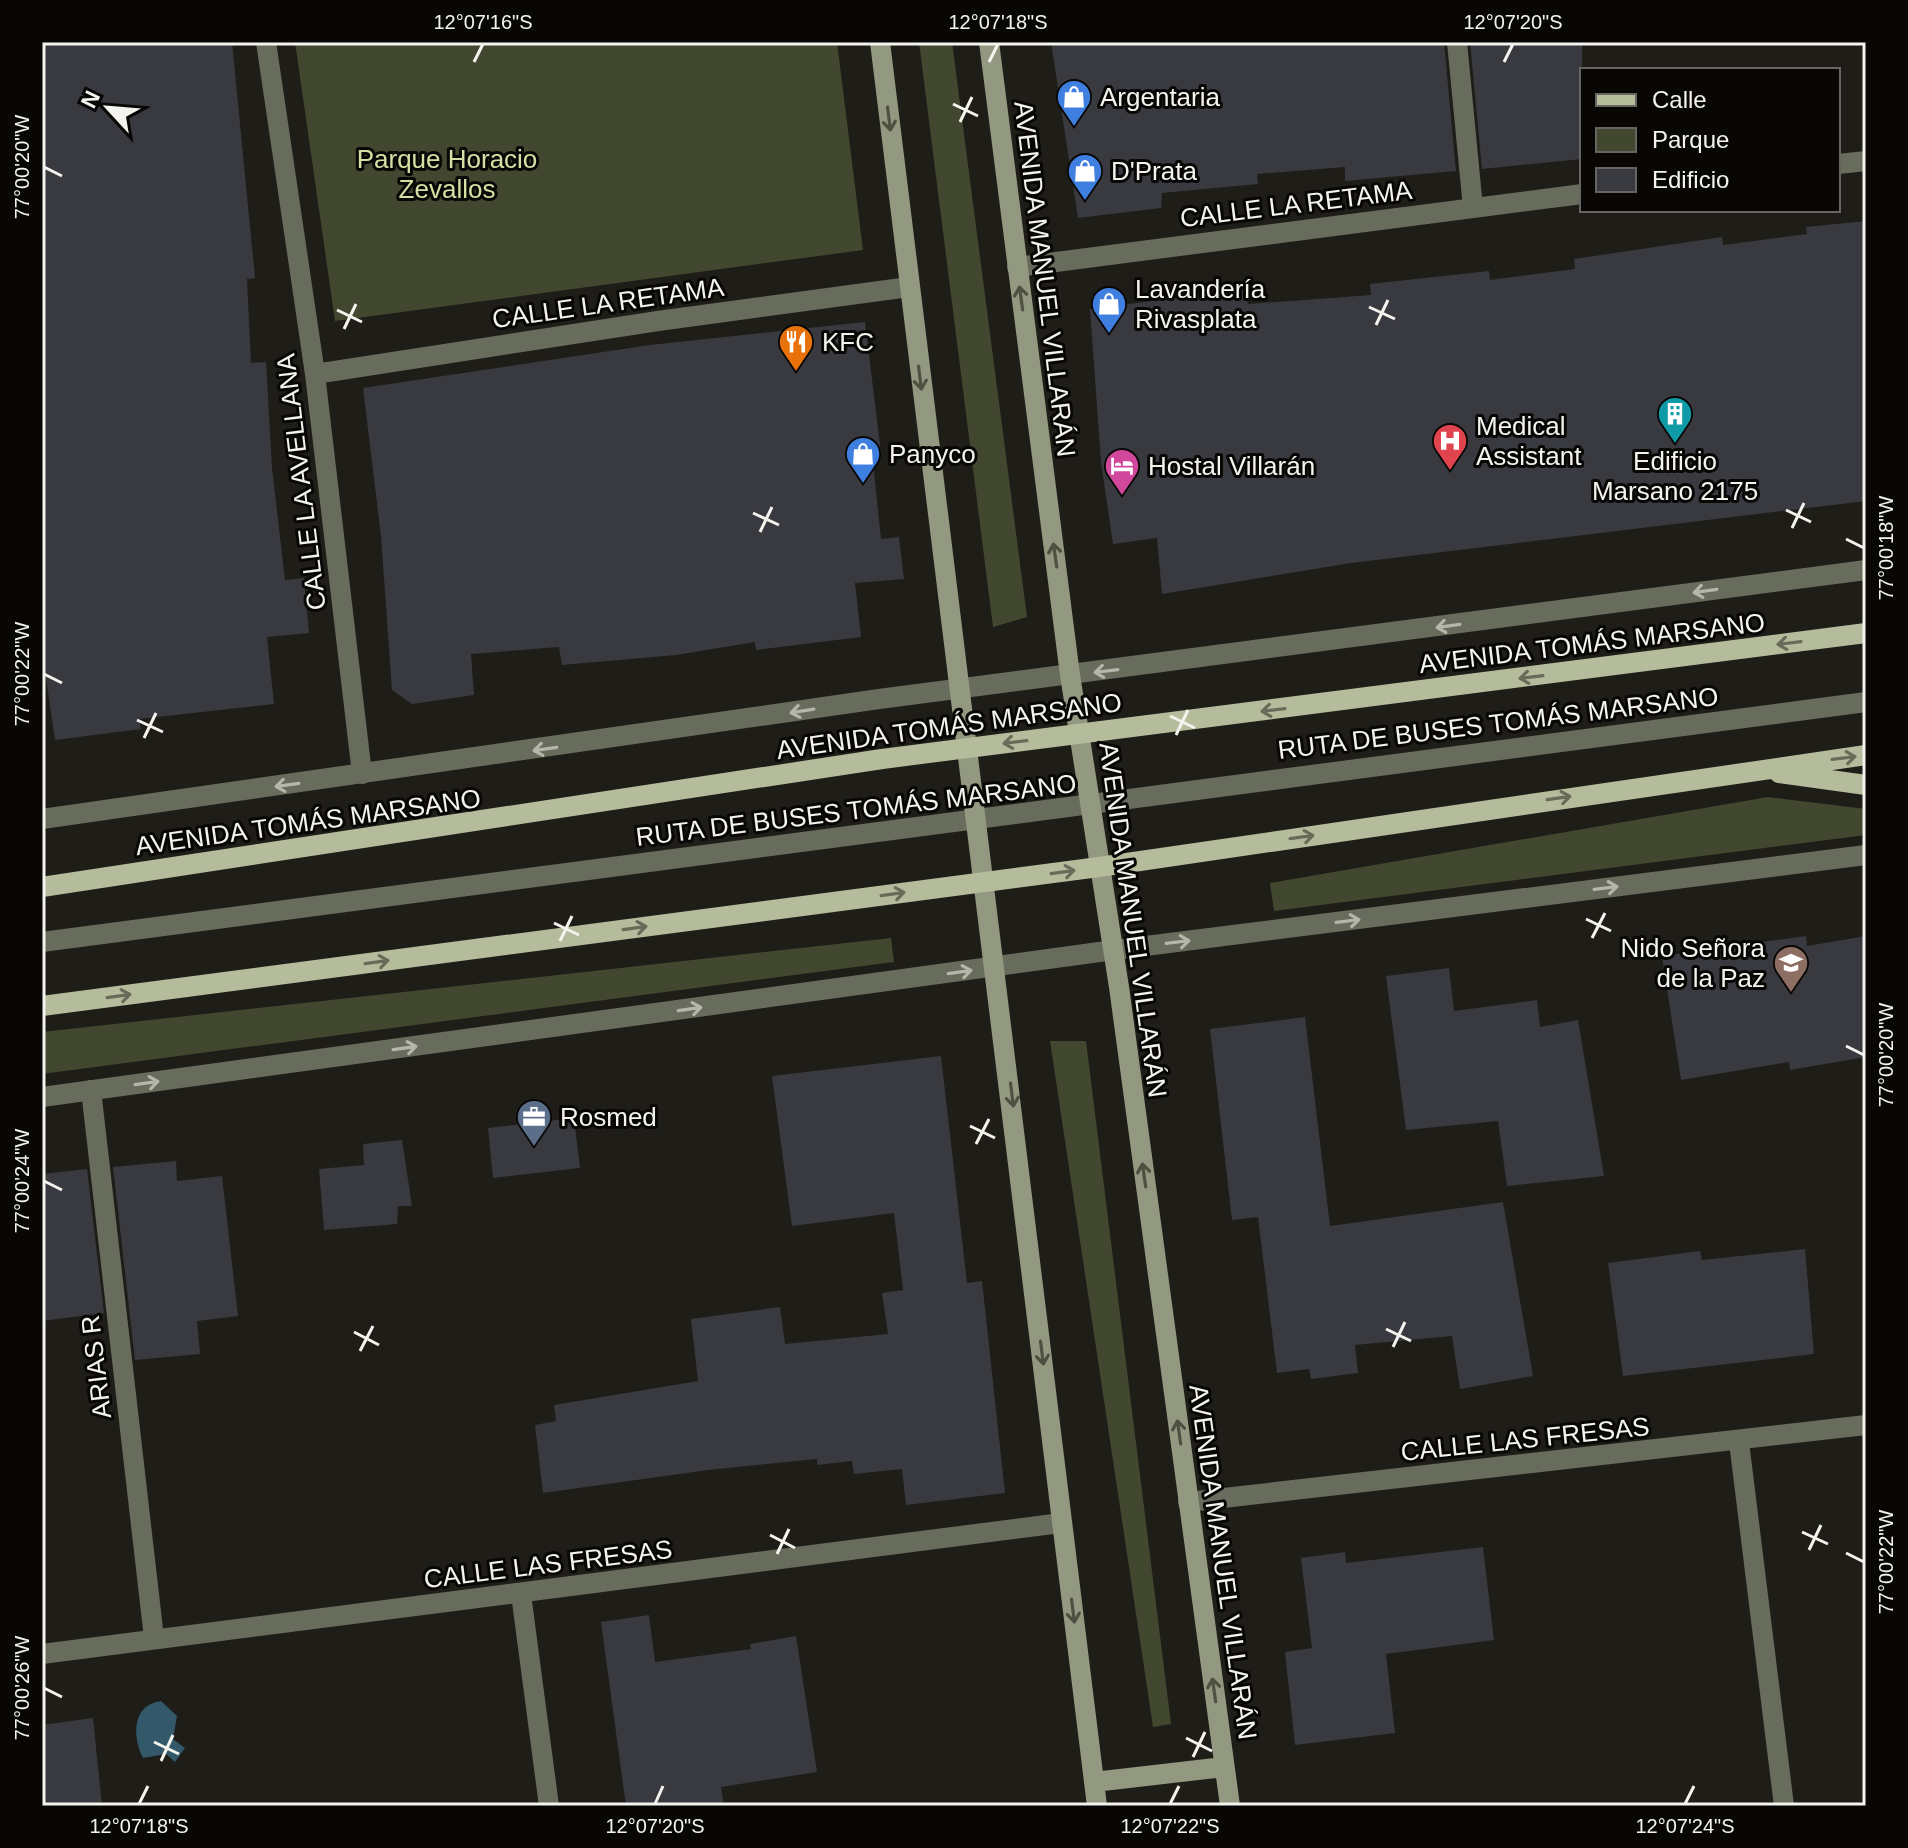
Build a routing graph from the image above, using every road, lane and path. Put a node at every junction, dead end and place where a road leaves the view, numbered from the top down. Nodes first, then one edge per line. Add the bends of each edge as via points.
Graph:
1 (266, 42) edge
2 (880, 42) edge
3 (989, 42) edge
4 (1457, 42) edge
5 (1866, 161) edge
6 (1840, 164) edge
7 (1580, 194) edge
8 (1473, 208) junction
9 (1017, 267) junction
10 (909, 287) junction
11 (315, 374) junction
12 (1866, 570) edge
13 (1866, 633) edge
14 (1070, 675) junction
15 (959, 691) junction
16 (1866, 702) edge
17 (1080, 735) junction
18 (967, 748) junction
19 (1866, 755) edge
20 (1752, 769) junction
21 (362, 774) junction
22 (1866, 785) edge
23 (1090, 806) junction
24 (42, 819) edge
25 (977, 820) junction
26 (1866, 855) edge
27 (1099, 867) junction
28 (986, 883) junction
29 (42, 887) edge
30 (42, 942) edge
31 (1114, 950) junction
32 (997, 967) junction
33 (42, 1006) edge
34 (91, 1090) junction
35 (42, 1097) edge
36 (1866, 1425) edge
37 (1739, 1442) junction
38 (1188, 1502) junction
39 (1061, 1523) junction
40 (521, 1594) junction
41 (154, 1638) junction
42 (42, 1654) edge
43 (1224, 1767) junction
44 (1094, 1782) junction
45 (549, 1806) edge
46 (1097, 1806) edge
47 (1230, 1806) edge
48 (1784, 1806) edge

1 - 11 street, CALLE LA AVELLANA
2 -> 10 main road
3 - 9 main road, AVENIDA MANUEL VILLARÁN
4 - 8 street
5 - 6 street
7 - 8 street, CALLE LA RETAMA
8 - 9 street, CALLE LA RETAMA
14 -> 9 main road, AVENIDA MANUEL VILLARÁN
10 - 11 street, CALLE LA RETAMA
10 -> 15 main road
11 - 21 street, CALLE LA AVELLANA
12 -> 14 street, AVENIDA TOMÁS MARSANO
13 -> 17 main road, AVENIDA TOMÁS MARSANO
14 - 15 street, AVENIDA TOMÁS MARSANO
14 - 17 main road, AVENIDA MANUEL VILLARÁN
15 - 18 main road
15 -> 21 street, AVENIDA TOMÁS MARSANO
16 - 23 street, RUTA DE BUSES TOMÁS MARSANO
17 -> 18 main road, AVENIDA TOMÁS MARSANO
17 - 23 main road, AVENIDA MANUEL VILLARÁN
18 - 25 main road
18 - 29 main road, AVENIDA TOMÁS MARSANO
20 -> 19 main road
20 - 22 main road
27 -> 20 main road
21 -> 24 street, AVENIDA TOMÁS MARSANO
23 - 25 street, RUTA DE BUSES TOMÁS MARSANO
23 - 27 main road, AVENIDA MANUEL VILLARÁN
25 - 28 main road
25 - 30 street, RUTA DE BUSES TOMÁS MARSANO
31 -> 26 street
28 -> 27 main road
27 - 31 main road, AVENIDA MANUEL VILLARÁN
28 - 32 main road
33 -> 28 main road
31 - 32 street
38 -> 31 main road, AVENIDA MANUEL VILLARÁN
34 -> 32 street
32 -> 39 main road
34 - 35 street
34 - 41 street, ARIAS R
36 - 37 street, CALLE LAS FRESAS
37 - 38 street, CALLE LAS FRESAS
37 - 48 street
43 -> 38 main road, AVENIDA MANUEL VILLARÁN
39 - 40 street, CALLE LAS FRESAS
39 -> 44 main road
40 - 41 street, CALLE LAS FRESAS
40 - 45 street
41 - 42 street, CALLE LAS FRESAS
43 - 44 main road
43 - 47 main road, AVENIDA MANUEL VILLARÁN
44 - 46 main road

